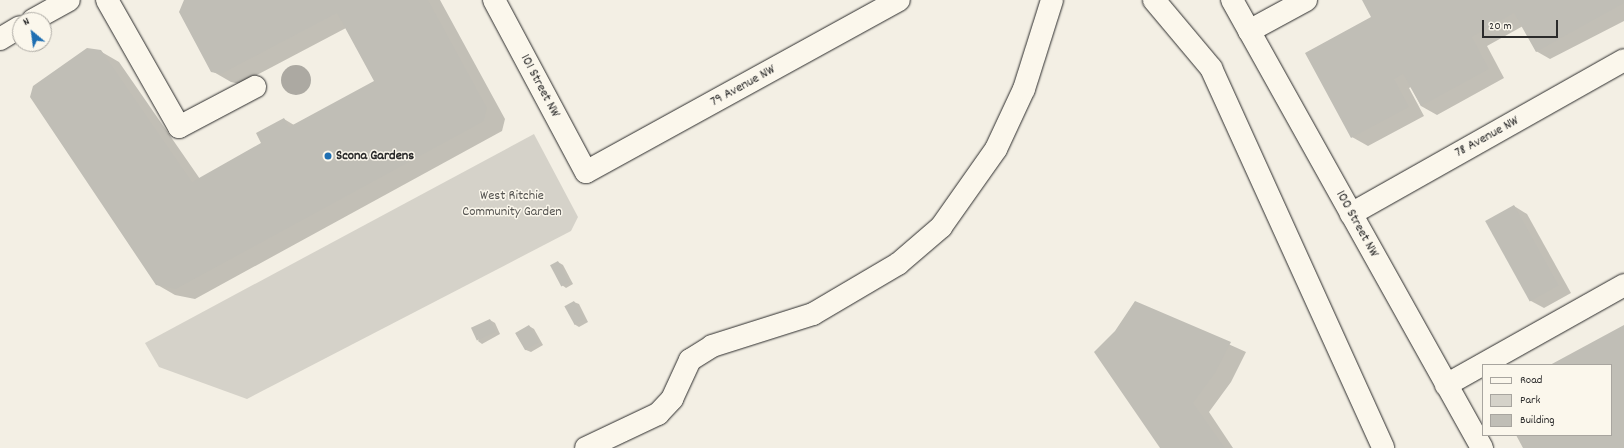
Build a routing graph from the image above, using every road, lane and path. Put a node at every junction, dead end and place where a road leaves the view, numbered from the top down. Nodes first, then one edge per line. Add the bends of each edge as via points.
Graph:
1 (69, 0) edge
2 (107, 0) edge
3 (494, 0) edge
4 (899, 0) edge
5 (1052, 0) edge
6 (1154, 0) edge
7 (1232, 0) edge
8 (1306, 0) edge
9 (47, 12) edge
10 (1249, 31) junction
11 (12, 32) edge
12 (0, 39) edge
13 (1624, 60) edge
14 (255, 87) dead end
15 (586, 172) joint
16 (1351, 214) junction
17 (1624, 285) edge
18 (1483, 364) edge
19 (1482, 365) edge
20 (1446, 385) junction
21 (586, 448) edge
22 (1383, 448) edge
23 (1482, 448) edge

1 - 9 street
2 - 14 street via 179,127
3 - 15 street, 101 Street NW
4 - 15 street, 79 Avenue NW
5 - 21 street via 1024,89 996,149 941,227 898,264 813,314 712,346 690,360 672,399 658,414
6 - 22 street via 1211,68
7 - 10 street, 100 Street NW
8 - 10 street
10 - 16 street, 100 Street NW
11 - 12 street
13 - 16 street, 78 Avenue NW
16 - 20 street, 100 Street NW
17 - 18 street
19 - 20 street
20 - 23 street, 100 Street NW

